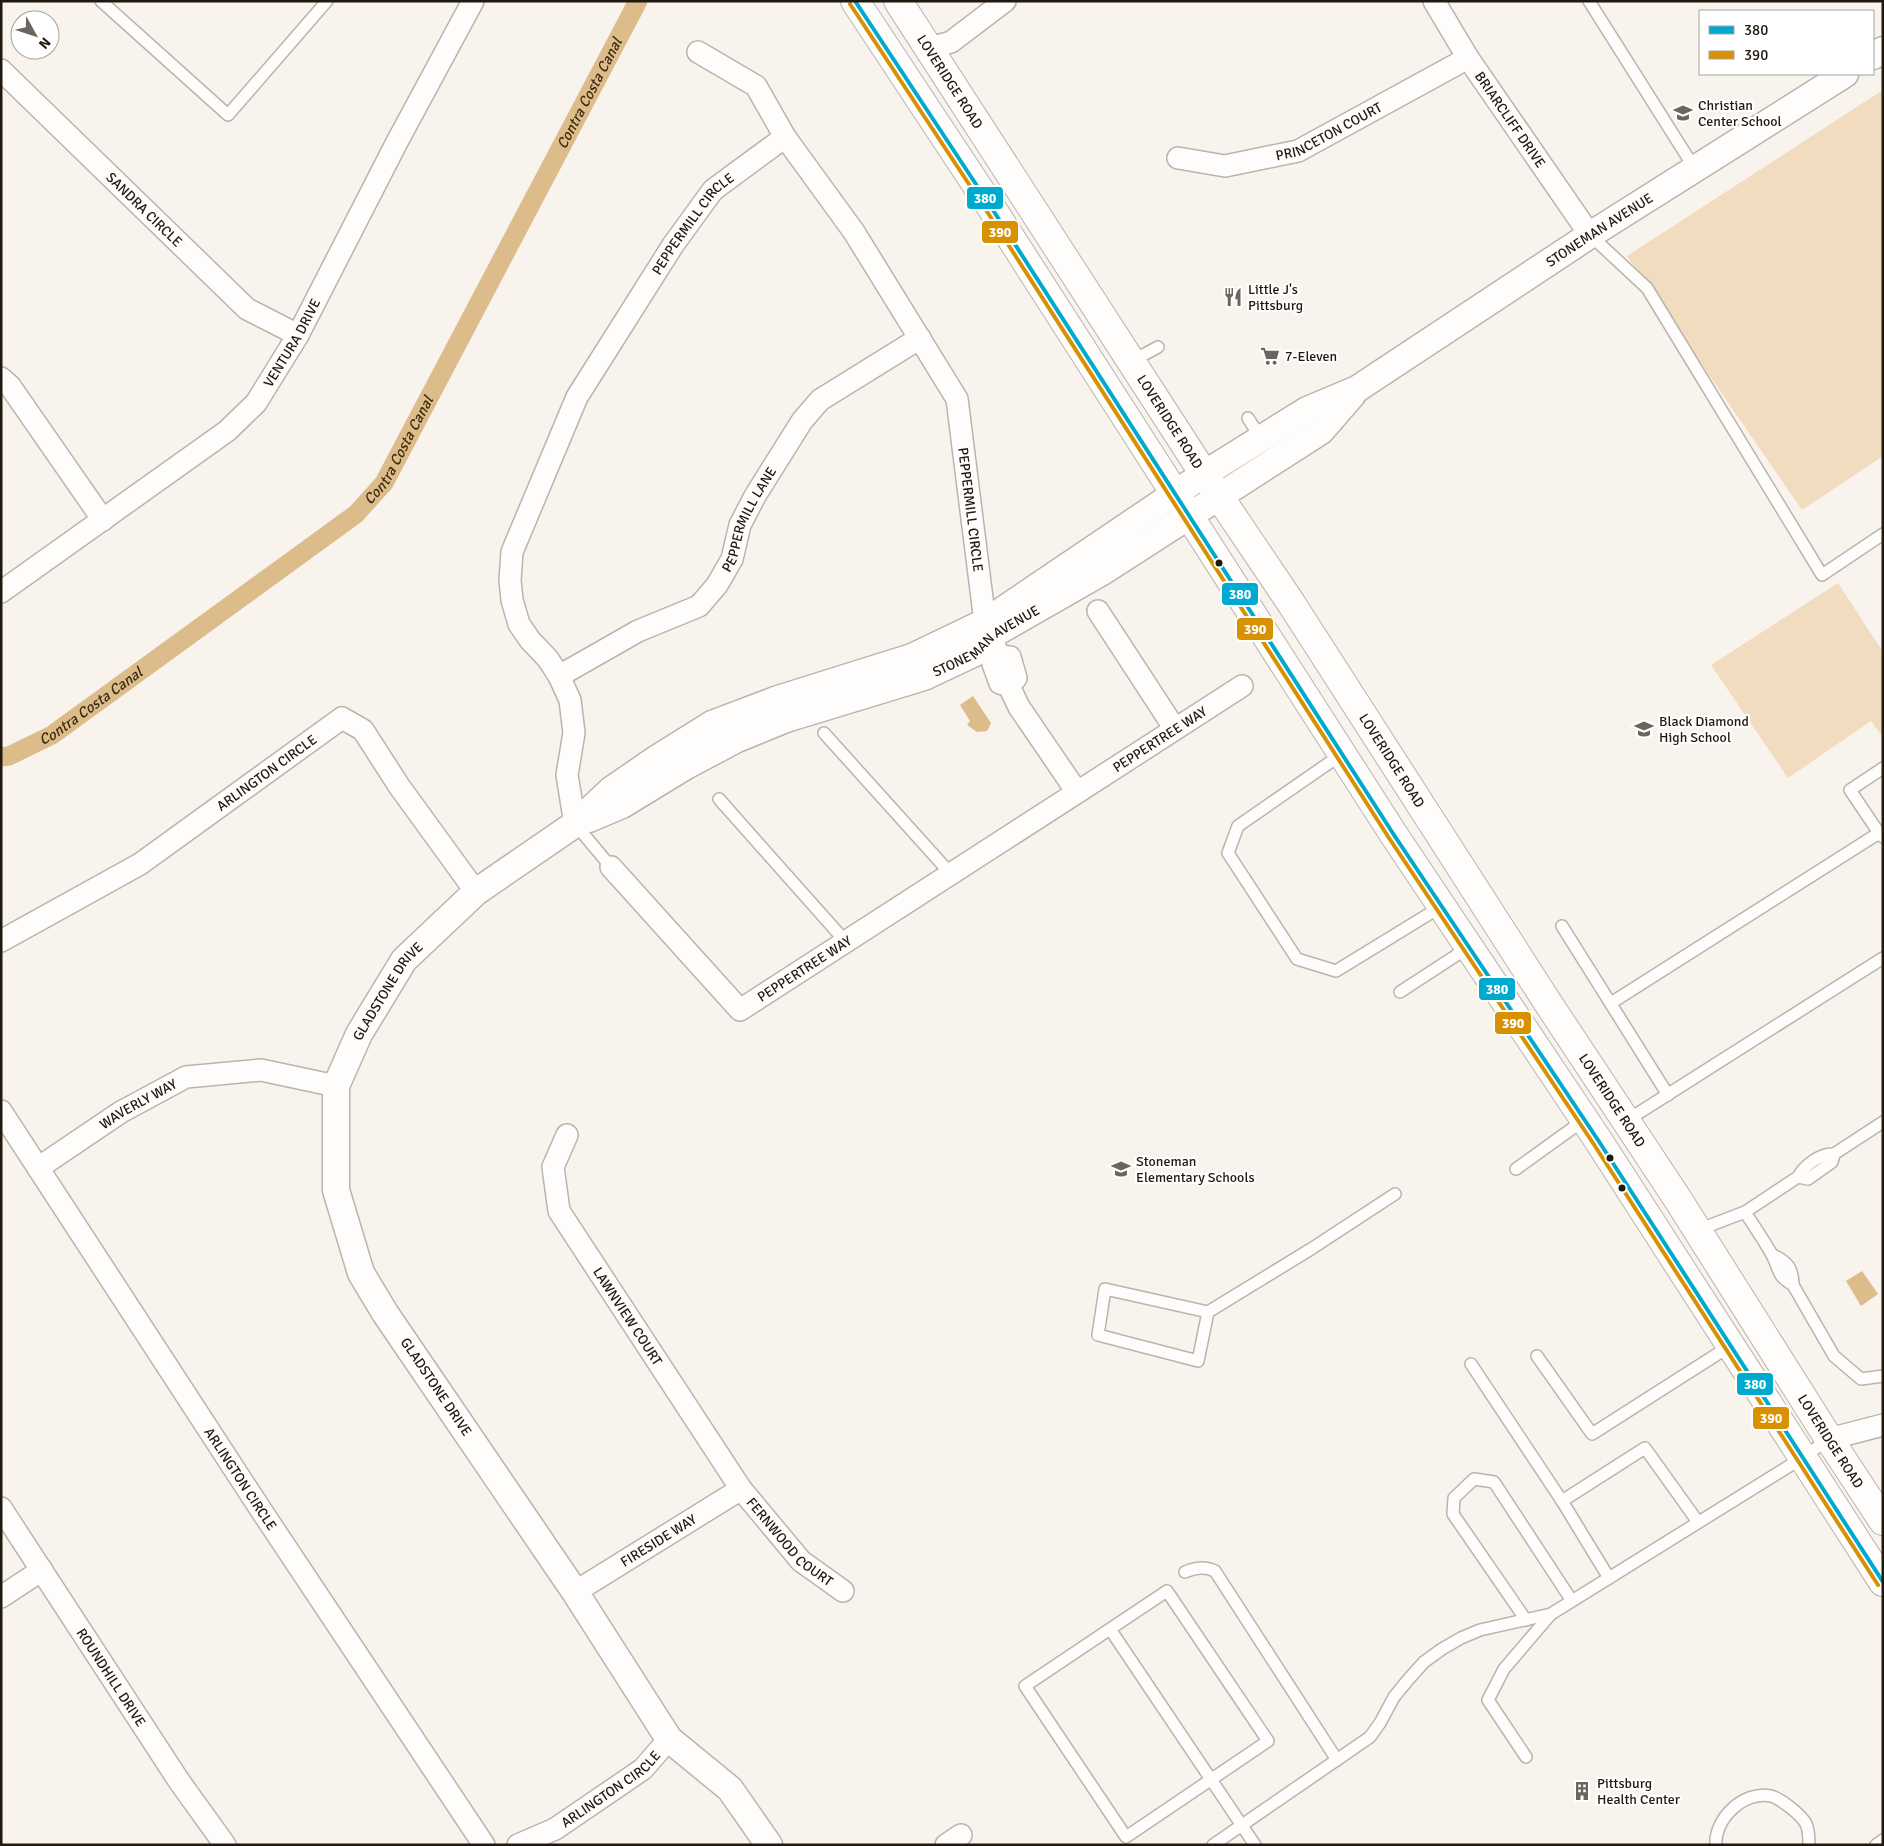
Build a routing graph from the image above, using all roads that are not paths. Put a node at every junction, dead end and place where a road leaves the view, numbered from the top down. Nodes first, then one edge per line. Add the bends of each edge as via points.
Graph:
1 (101, 1) edge
2 (327, 1) edge
3 (473, 1) edge
4 (855, 1) edge
5 (898, 1) edge
6 (1005, 1) edge
7 (1434, 1) edge
8 (1589, 1) edge
9 (930, 48) junction
10 (698, 52) dead end
11 (1468, 58) junction
12 (1, 70) edge
13 (1842, 75) edge
14 (785, 137) junction
15 (1178, 158) dead end
16 (1695, 169) junction
17 (1590, 235) junction
18 (298, 335) junction
19 (920, 338) junction
20 (1158, 347) dead end
21 (1132, 361) junction
22 (1, 378) edge
23 (1356, 389) junction
24 (1204, 474) junction
25 (1220, 496) junction
26 (1181, 505) junction
27 (103, 520) junction
28 (1883, 534) edge
29 (1, 592) edge
30 (1098, 611) dead end
31 (992, 637) junction
32 (559, 676) junction
33 (1242, 686) dead end
34 (1175, 729) junction
35 (824, 733) dead end
36 (1342, 754) junction
37 (1883, 768) edge
38 (1077, 792) junction
39 (719, 799) dead end
40 (575, 824) junction
41 (1881, 835) edge
42 (611, 867) joint
43 (950, 873) junction
44 (476, 892) junction
45 (1442, 906) junction
46 (1562, 926) dead end
47 (1, 942) edge
48 (846, 942) junction
49 (1469, 947) junction
50 (1883, 958) edge
51 (1400, 992) dead end
52 (1611, 1004) junction
53 (336, 1086) junction
54 (1668, 1095) junction
55 (1, 1111) edge
56 (1584, 1120) junction
57 (1626, 1121) junction
58 (1883, 1122) edge
59 (567, 1135) dead end
60 (38, 1168) junction
61 (1516, 1169) dead end
62 (1395, 1194) dead end
63 (1745, 1212) junction
64 (1698, 1230) junction
65 (1660, 1238) junction
66 (1208, 1312) junction
67 (1730, 1346) junction
68 (1538, 1356) dead end
69 (1471, 1364) dead end
70 (1883, 1376) edge
71 (1883, 1425) edge
72 (1829, 1439) junction
73 (1802, 1458) junction
74 (741, 1489) junction
75 (1562, 1501) junction
76 (1, 1508) edge
77 (1883, 1521) edge
78 (1698, 1522) junction
79 (42, 1570) junction
80 (1185, 1572) dead end
81 (1609, 1578) junction
82 (1883, 1582) edge
83 (843, 1591) dead end
84 (575, 1592) junction
85 (1, 1597) edge
86 (1572, 1601) junction
87 (1551, 1614) junction
88 (1526, 1620) junction
89 (1110, 1629) junction
90 (669, 1739) junction
91 (1526, 1757) dead end
92 (1336, 1760) junction
93 (1211, 1779) junction
94 (1242, 1825) junction
95 (1809, 1839) edge
96 (1883, 1840) edge
97 (225, 1845) edge
98 (484, 1845) edge
99 (518, 1845) edge
100 (769, 1845) edge
101 (1213, 1845) edge
102 (1255, 1845) edge
103 (1716, 1845) edge
104 (1876, 1845) edge

1 - 2 lane via 228,115
3 - 18 street, VENTURA DRIVE
4 - 26 main road
5 - 9 main road, LOVERIDGE ROAD
6 - 9 street via 951,42
7 - 11 street, BRIARCLIFF DRIVE
8 - 16 lane
9 - 21 main road, LOVERIDGE ROAD
10 - 14 street via 756,86
11 - 15 street, PRINCETON COURT via 1298,150 1225,166
11 - 17 street, BRIARCLIFF DRIVE
12 - 18 street, SANDRA CIRCLE via 248,309
13 - 16 street, STONEMAN AVENUE
14 - 19 street, PEPPERMILL CIRCLE via 854,232
14 - 32 street, PEPPERMILL CIRCLE via 713,190 673,245 577,397 512,552 510,580 518,624
16 - 17 street, STONEMAN AVENUE
17 - 23 street, STONEMAN AVENUE
17 - 28 lane via 1647,288 1822,575
18 - 27 street, VENTURA DRIVE via 256,403 227,431
19 - 31 street, PEPPERMILL CIRCLE via 957,399
19 - 32 street, PEPPERMILL LANE via 820,400 802,421 740,526 732,559 725,572 698,606 638,631
20 - 21 lane
21 - 24 main road, LOVERIDGE ROAD
22 - 27 street via 10,386
23 - 24 street, STONEMAN AVENUE via 1255,428
23 - 25 street, STONEMAN AVENUE via 1321,431
24 - 25 main road, LOVERIDGE ROAD
24 - 26 street, STONEMAN AVENUE
25 - 26 street, STONEMAN AVENUE
25 - 57 main road, LOVERIDGE ROAD
26 - 31 street, STONEMAN AVENUE via 1102,572
26 - 36 main road
27 - 29 street, VENTURA DRIVE
30 - 34 street
31 - 38 street via 994,664 1000,683 1009,686
31 - 40 street, STONEMAN AVENUE via 912,657 778,699 712,724 611,790
32 - 40 street, PEPPERMILL CIRCLE via 570,700 574,733 567,775
33 - 34 street, PEPPERTREE WAY
34 - 38 street, PEPPERTREE WAY
35 - 43 lane
36 - 45 main road
36 - 45 lane via 1238,826 1228,853 1297,959 1336,972
37 - 41 lane via 1850,790
38 - 43 street, PEPPERTREE WAY
39 - 48 lane
40 - 42 lane, PEPPERTREE WAY
40 - 44 street, STONEMAN AVENUE
41 - 52 lane
42 - 48 street, PEPPERTREE WAY via 740,1010
43 - 48 street, PEPPERTREE WAY
44 - 47 street, ARLINGTON CIRCLE via 399,786 363,730 342,718 140,864
44 - 53 street, GLADSTONE DRIVE via 404,960 359,1034
45 - 49 main road
46 - 52 lane
49 - 51 lane
49 - 56 main road
50 - 54 lane
52 - 54 lane
53 - 60 street, WAVERLY WAY via 261,1070 186,1076 121,1112
53 - 84 street, GLADSTONE DRIVE via 336,1190 361,1273
54 - 57 lane
55 - 60 street, ARLINGTON CIRCLE
56 - 61 lane
56 - 65 main road
57 - 64 main road, LOVERIDGE ROAD
58 - 63 lane via 1834,1154 1832,1162 1808,1179 1798,1178
59 - 74 street, LAWNVIEW COURT via 553,1167 559,1211
60 - 98 street, ARLINGTON CIRCLE
62 - 66 lane
63 - 64 lane
63 - 70 lane via 1773,1255 1784,1260 1793,1274 1793,1285 1834,1356 1861,1379
64 - 65 main road
64 - 72 main road, LOVERIDGE ROAD
65 - 67 main road
66 - 66 lane via 1105,1289 1098,1335 1198,1361
67 - 68 lane via 1592,1434
67 - 73 main road
69 - 75 lane
71 - 72 street
72 - 73 lane
72 - 77 main road, LOVERIDGE ROAD
73 - 78 lane
73 - 82 main road
74 - 83 street, FERNWOOD COURT via 801,1561
74 - 84 street, FIRESIDE WAY
75 - 78 lane via 1645,1448
75 - 81 lane
76 - 79 street, ROUNDHILL DRIVE
78 - 81 lane
79 - 85 street
79 - 97 street, ROUNDHILL DRIVE via 179,1781
80 - 92 lane via 1206,1567 1215,1571
81 - 86 lane
84 - 90 street, GLADSTONE DRIVE
86 - 87 lane
86 - 88 lane via 1494,1482 1474,1479 1454,1498 1454,1514
87 - 88 lane
87 - 91 lane via 1504,1669 1488,1700
88 - 92 lane via 1480,1630 1424,1662 1394,1697 1370,1737
89 - 93 lane
89 - 93 lane via 1167,1591 1236,1693 1268,1741
89 - 93 lane via 1025,1686 1110,1813 1126,1836
90 - 99 street, ARLINGTON CIRCLE via 643,1769 555,1829
90 - 100 street, GLADSTONE DRIVE via 730,1789
92 - 94 lane
93 - 94 lane
94 - 101 lane
94 - 102 lane
95 - 103 lane via 1805,1820 1787,1805 1771,1796 1754,1797 1724,1817
96 - 104 lane

